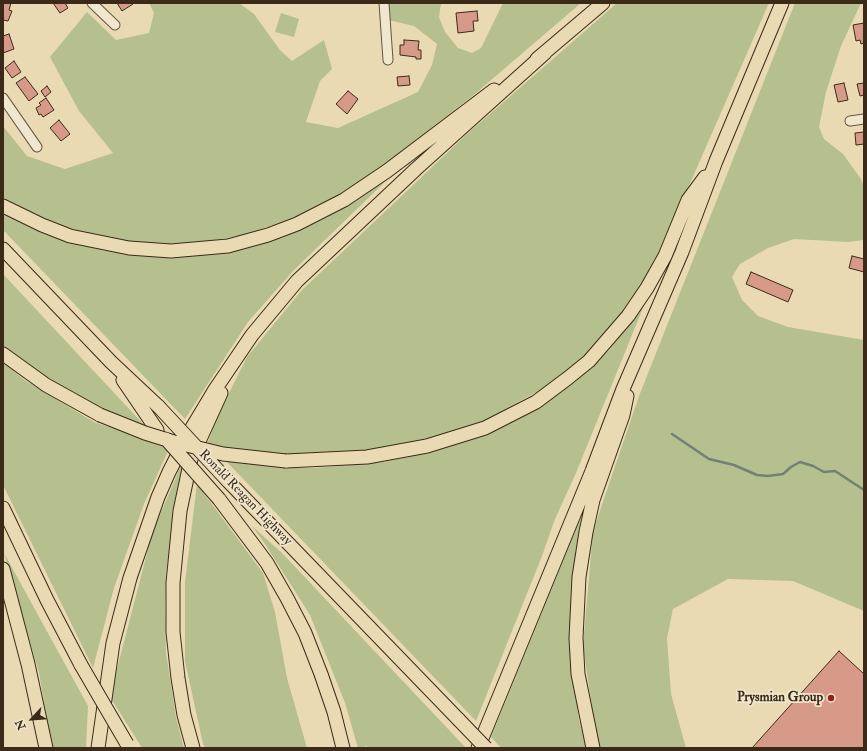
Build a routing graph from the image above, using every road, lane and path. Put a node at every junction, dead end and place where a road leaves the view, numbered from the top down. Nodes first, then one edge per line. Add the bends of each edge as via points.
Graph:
1 (92, 3) edge
2 (384, 3) edge
3 (603, 3) edge
4 (782, 3) edge
5 (115, 25) dead end
6 (545, 54) junction
7 (388, 60) dead end
8 (3, 98) edge
9 (864, 119) edge
10 (850, 121) dead end
11 (37, 147) dead end
12 (716, 161) junction
13 (3, 206) edge
14 (3, 249) edge
15 (3, 354) edge
16 (238, 355) junction
17 (111, 362) junction
18 (634, 365) junction
19 (3, 508) edge
20 (3, 569) edge
21 (128, 746) edge
22 (46, 748) edge
23 (98, 748) edge
24 (193, 748) edge
25 (343, 748) edge
26 (478, 748) edge
27 (486, 748) edge
28 (593, 748) edge

1 - 5 street
2 - 7 street
3 - 6 highway
4 - 12 highway
6 - 13 highway via 368,184 322,212 268,235 228,246 171,251 129,248 70,236
6 - 16 highway via 354,226 297,281
8 - 11 street
9 - 10 street
12 - 15 highway, bridge via 688,200 664,256 635,307 589,361 536,402 485,428 427,446 367,457 286,461 223,454 145,433 100,415 46,385
12 - 18 highway via 682,252
14 - 17 highway, Ronald Reagan Highway
16 - 23 highway via 190,431 155,505 130,578 113,643
16 - 24 highway via 192,459 180,511 173,583 173,632 180,695
17 - 25 highway, bridge via 145,415 219,499 267,563 290,604 321,674
17 - 27 highway, Ronald Reagan Highway, bridge
18 - 26 highway
18 - 28 highway via 623,415 594,500 578,577 578,674
19 - 21 highway, bridge via 81,665
20 - 22 highway

